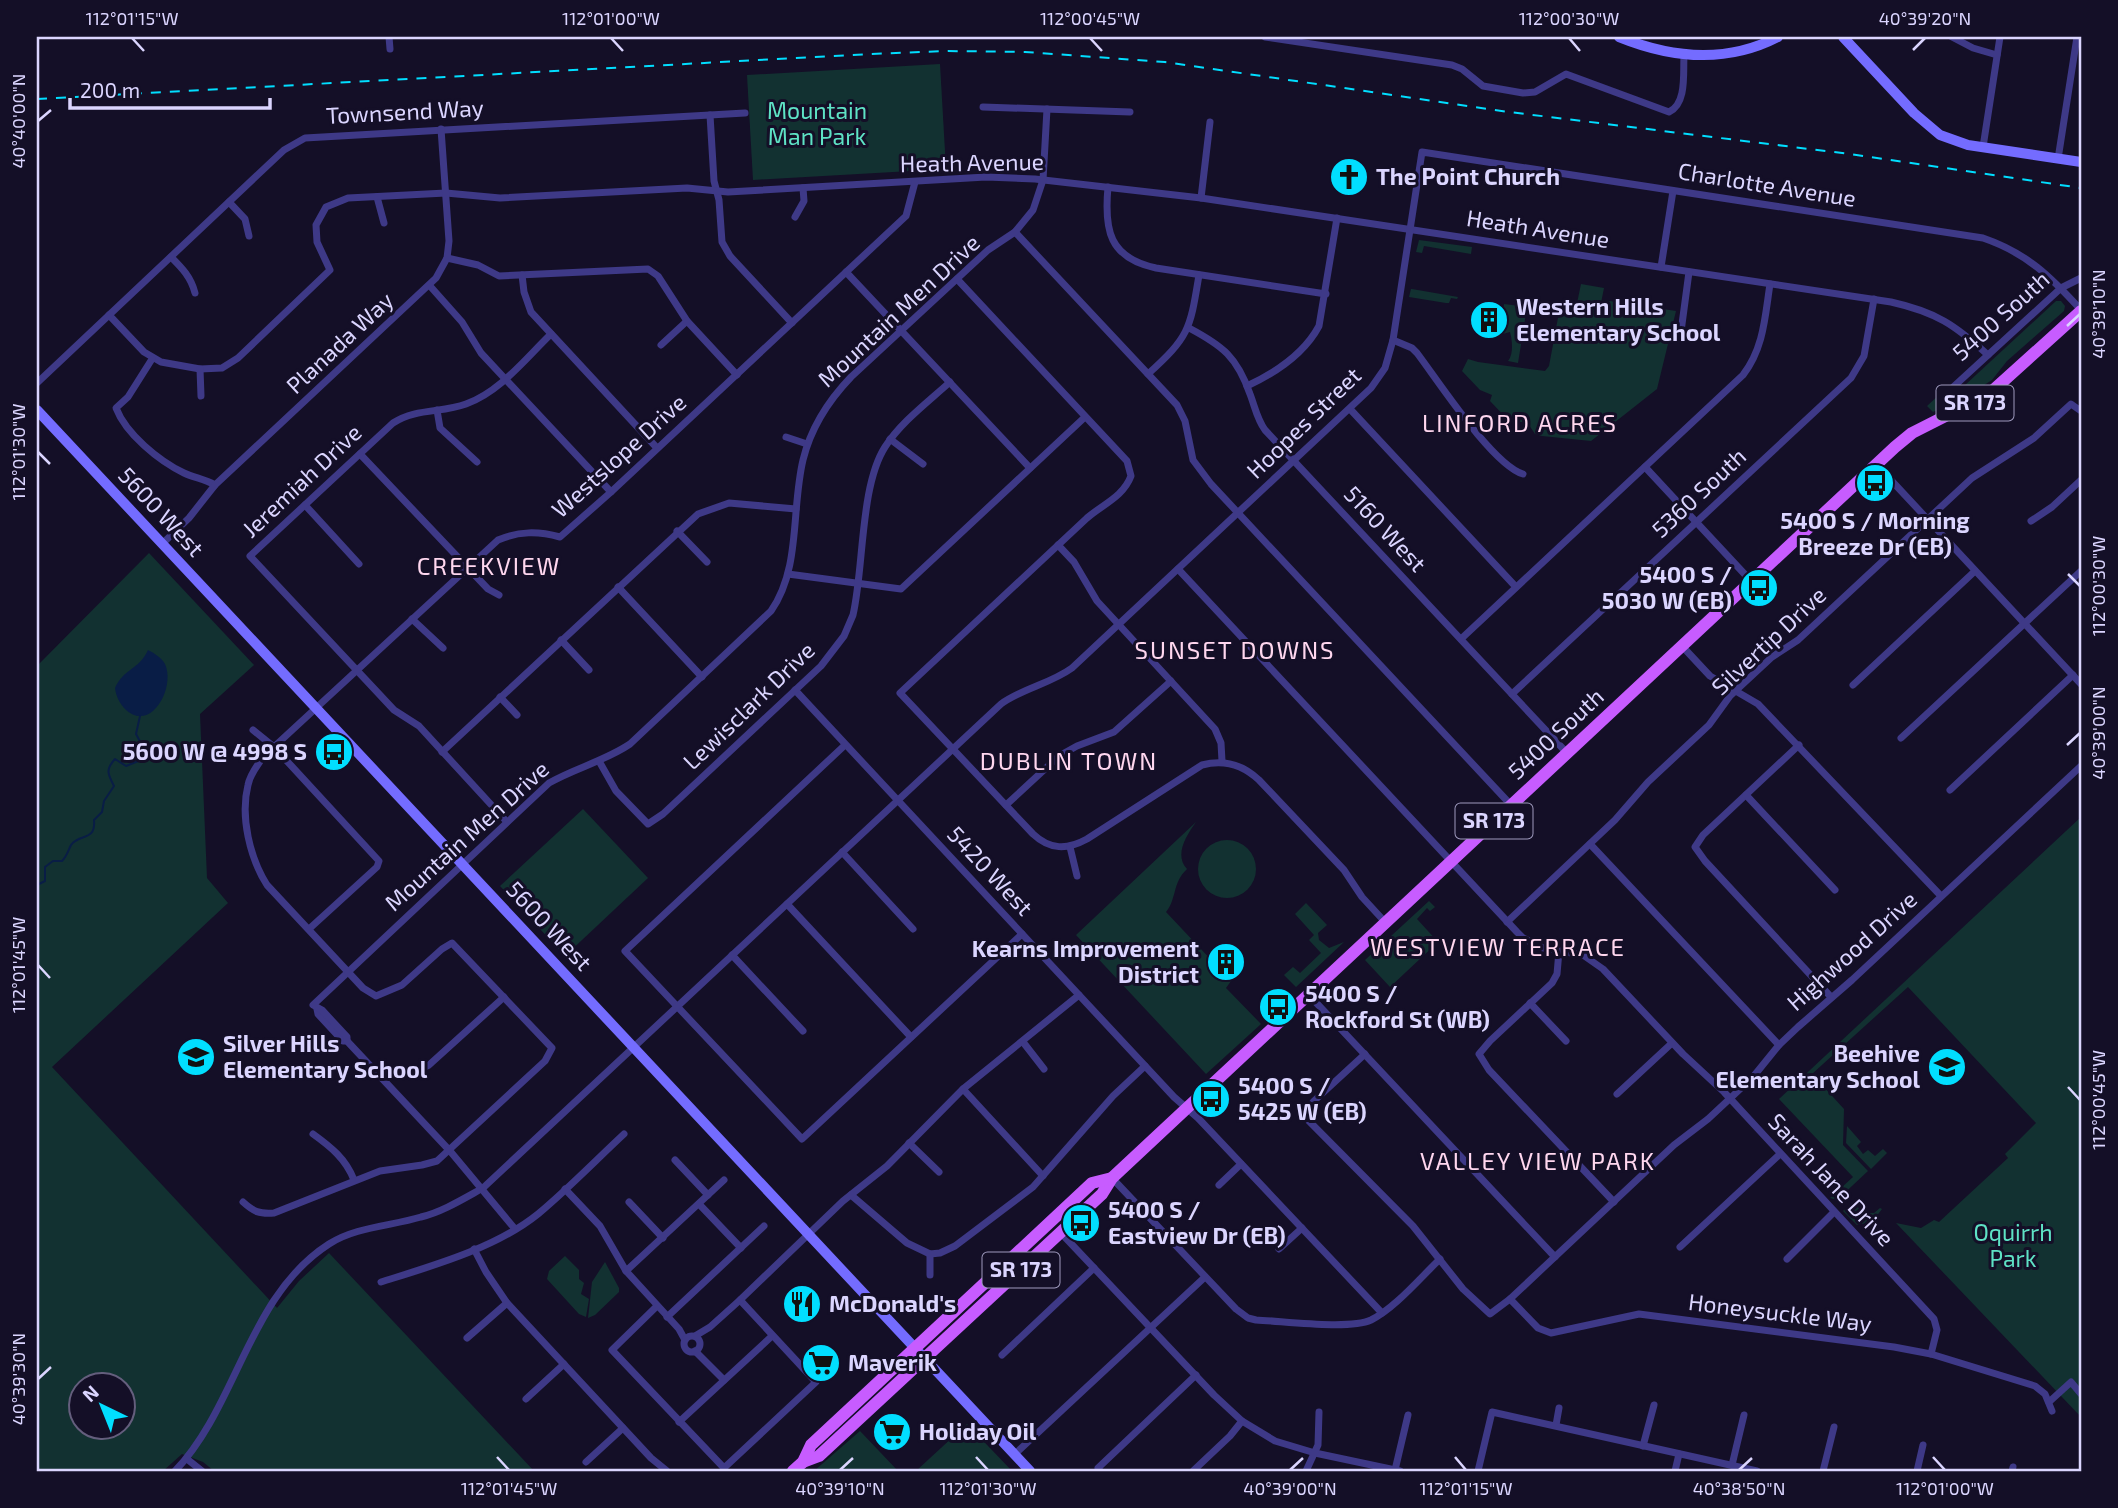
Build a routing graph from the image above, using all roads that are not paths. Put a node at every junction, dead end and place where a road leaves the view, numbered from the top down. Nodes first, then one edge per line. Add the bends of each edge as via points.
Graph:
1 (389, 37) edge
2 (1265, 37) edge
3 (1619, 37) edge
4 (1778, 37) edge
5 (1843, 37) edge
6 (1952, 37) edge
7 (2000, 37) edge
8 (2077, 37) edge
9 (390, 49) dead end
10 (1997, 55) junction
11 (1684, 56) junction
12 (983, 107) dead end
13 (1047, 109) junction
14 (1130, 112) dead end
15 (745, 113) dead end
16 (710, 115) junction
17 (1210, 122) dead end
18 (441, 129) junction
19 (1983, 147) junction
20 (1422, 152) joint
21 (2058, 159) junction
22 (2081, 162) edge
23 (1043, 180) junction
24 (915, 182) junction
25 (1108, 187) junction
26 (803, 188) junction
27 (716, 190) junction
28 (1673, 191) junction
29 (446, 193) junction
30 (377, 197) junction
31 (1201, 198) junction
32 (229, 202) junction
33 (795, 217) dead end
34 (1337, 218) junction
35 (384, 223) dead end
36 (1410, 229) junction
37 (1015, 232) junction
38 (249, 236) dead end
39 (171, 257) junction
40 (447, 258) junction
41 (1661, 267) junction
42 (846, 272) junction
43 (1689, 272) junction
44 (522, 275) junction
45 (1199, 275) junction
46 (2081, 278) edge
47 (957, 279) junction
48 (1770, 284) junction
49 (430, 286) junction
50 (2061, 288) junction
51 (195, 293) dead end
52 (1326, 294) junction
53 (1874, 299) junction
54 (2081, 311) edge
55 (108, 315) junction
56 (687, 321) junction
57 (792, 323) junction
58 (1188, 328) junction
59 (901, 330) junction
60 (551, 334) junction
61 (1680, 339) dead end
62 (1393, 340) junction
63 (662, 345) dead end
64 (1988, 355) junction
65 (152, 359) junction
66 (200, 369) junction
67 (1148, 374) junction
68 (737, 375) junction
69 (505, 378) junction
70 (950, 382) junction
71 (37, 383) edge
72 (1247, 386) junction
73 (1951, 389) dead end
74 (201, 396) dead end
75 (1350, 409) junction
76 (37, 410) edge
77 (437, 410) junction
78 (2081, 411) edge
79 (1086, 416) junction
80 (786, 437) dead end
81 (890, 439) junction
82 (807, 444) junction
83 (657, 448) junction
84 (360, 454) junction
85 (1294, 461) junction
86 (477, 462) dead end
87 (923, 464) dead end
88 (1876, 464) junction
89 (1645, 467) junction
90 (1030, 468) junction
91 (1523, 474) dead end
92 (2081, 480) edge
93 (215, 485) junction
94 (611, 492) junction
95 (305, 505) junction
96 (796, 509) junction
97 (1237, 513) junction
98 (1927, 520) junction
99 (2031, 521) dead end
100 (1696, 522) junction
101 (677, 531) junction
102 (162, 544) junction
103 (1058, 545) junction
104 (706, 562) dead end
105 (359, 564) dead end
106 (467, 567) junction
107 (1178, 569) junction
108 (1975, 570) junction
109 (2081, 571) edge
110 (788, 575) junction
111 (1751, 581) junction
112 (859, 583) junction
113 (618, 587) junction
114 (1516, 587) junction
115 (499, 595) dead end
116 (412, 619) junction
117 (2024, 623) junction
118 (1119, 624) junction
119 (1461, 639) junction
120 (561, 640) junction
121 (1682, 646) junction
122 (443, 648) dead end
123 (357, 670) junction
124 (589, 670) dead end
125 (2073, 675) junction
126 (702, 677) junction
127 (1171, 681) junction
128 (2081, 684) edge
129 (1853, 685) dead end
130 (1737, 690) junction
131 (795, 691) junction
132 (1512, 694) junction
133 (500, 697) junction
134 (316, 708) junction
135 (517, 715) dead end
136 (253, 730) dead end
137 (1902, 737) dead end
138 (845, 745) junction
139 (1799, 745) junction
140 (274, 747) junction
141 (953, 749) junction
142 (442, 752) junction
143 (1567, 753) junction
144 (599, 761) junction
145 (1222, 761) junction
146 (2081, 766) edge
147 (1950, 789) dead end
148 (1746, 795) junction
149 (897, 800) junction
150 (1511, 804) junction
151 (1006, 805) junction
152 (507, 822) junction
153 (1590, 844) junction
154 (1070, 847) junction
155 (842, 852) junction
156 (1450, 862) junction
157 (463, 865) junction
158 (1077, 876) dead end
159 (1835, 890) dead end
160 (1941, 896) junction
161 (787, 904) junction
162 (1385, 922) junction
163 (1507, 922) junction
164 (309, 929) junction
165 (913, 929) dead end
166 (1022, 934) junction
167 (1559, 951) junction
168 (732, 955) junction
169 (348, 971) junction
170 (1308, 994) junction
171 (1079, 995) junction
172 (504, 997) junction
173 (1831, 997) junction
174 (1530, 1003) junction
175 (677, 1005) junction
176 (803, 1031) dead end
177 (911, 1037) junction
178 (1566, 1041) dead end
179 (1023, 1042) junction
180 (1672, 1043) junction
181 (1779, 1045) junction
182 (632, 1046) junction
183 (1365, 1054) junction
184 (1145, 1066) junction
185 (1044, 1069) dead end
186 (412, 1073) dead end
187 (962, 1089) junction
188 (1617, 1094) dead end
189 (1730, 1098) junction
190 (1186, 1108) junction
191 (313, 1134) dead end
192 (624, 1134) dead end
193 (909, 1143) junction
194 (450, 1151) junction
195 (1780, 1154) junction
196 (675, 1160) dead end
197 (1241, 1164) junction
198 (939, 1172) dead end
199 (1044, 1176) junction
200 (1112, 1178) junction
201 (354, 1180) junction
202 (724, 1180) dead end
203 (1219, 1185) dead end
204 (483, 1188) junction
205 (565, 1189) junction
206 (708, 1195) junction
207 (851, 1195) junction
208 (243, 1202) dead end
209 (629, 1202) dead end
210 (1614, 1202) junction
211 (699, 1203) junction
212 (1834, 1212) junction
213 (764, 1226) dead end
214 (1302, 1228) junction
215 (515, 1229) junction
216 (1061, 1233) junction
217 (808, 1234) junction
218 (663, 1238) junction
219 (1680, 1247) dead end
220 (741, 1248) junction
221 (474, 1249) junction
222 (1279, 1249) dead end
223 (930, 1254) junction
224 (1555, 1257) junction
225 (1440, 1259) junction
226 (1787, 1259) dead end
227 (1094, 1268) junction
228 (626, 1271) junction
229 (930, 1275) dead end
230 (1205, 1277) junction
231 (382, 1282) dead end
232 (1510, 1299) junction
233 (740, 1300) junction
234 (507, 1303) junction
235 (657, 1306) junction
236 (1382, 1313) junction
237 (667, 1317) junction
238 (1151, 1328) junction
239 (772, 1336) junction
240 (467, 1338) dead end
241 (694, 1342) junction
242 (915, 1348) junction
243 (1931, 1354) junction
244 (1002, 1355) dead end
245 (925, 1359) junction
246 (564, 1364) junction
247 (1196, 1375) junction
248 (724, 1380) junction
249 (2081, 1394) edge
250 (526, 1399) dead end
251 (2049, 1402) junction
252 (1654, 1405) dead end
253 (1559, 1408) dead end
254 (2052, 1411) dead end
255 (1319, 1412) dead end
256 (1409, 1415) dead end
257 (1744, 1416) dead end
258 (1242, 1421) junction
259 (679, 1422) junction
260 (1556, 1425) junction
261 (1834, 1427) dead end
262 (623, 1428) junction
263 (1923, 1445) dead end
264 (1643, 1446) junction
265 (1315, 1453) junction
266 (1015, 1454) junction
267 (1679, 1454) junction
268 (187, 1459) junction
269 (586, 1462) dead end
270 (1732, 1465) junction
271 (798, 1466) edge
272 (1099, 1470) edge
273 (175, 1471) edge
274 (202, 1471) edge
275 (667, 1471) edge
276 (1030, 1471) edge
277 (1193, 1471) edge
278 (1306, 1471) edge
279 (1398, 1471) edge
280 (1478, 1471) edge
281 (1675, 1471) edge
282 (1757, 1471) edge
283 (1823, 1471) edge
284 (1917, 1471) edge

1 - 9 street
2 - 11 street via 1452,65 1483,86 1523,93 1535,92 1566,74 1665,112 1675,110 1681,99
3 - 11 main road
4 - 11 main road via 1747,50
5 - 19 main road via 1925,123 1949,139
6 - 10 street
7 - 10 street
8 - 21 street
10 - 19 street
12 - 13 street
13 - 14 street
13 - 23 street, Mountain Men Drive
15 - 16 street, Townsend Way
16 - 18 street, Townsend Way
16 - 27 street
17 - 31 street
18 - 29 street, Planada Way
18 - 32 street, Townsend Way via 305,138 284,150
19 - 21 main road
20 - 28 street, Charlotte Avenue
20 - 36 street, Hoopes Street
21 - 22 main road
23 - 24 street, Heath Avenue via 986,177
23 - 25 street, Heath Avenue
23 - 37 street, Mountain Men Drive via 1033,210
24 - 26 street, Heath Avenue
24 - 42 street, Westslope Drive via 906,216
25 - 31 street, Heath Avenue
25 - 45 street via 1107,226 1120,251 1135,263
26 - 27 street, Heath Avenue
26 - 33 street via 804,201
27 - 29 street, Heath Avenue via 485,198
27 - 57 street via 724,249
28 - 41 street
28 - 50 street, Charlotte Avenue via 1983,239 2025,257
29 - 30 street, Heath Avenue
29 - 40 street, Planada Way
30 - 35 street
30 - 66 street, Heath Avenue via 348,198 326,207 315,234 330,270 233,362 222,368
31 - 34 street, Heath Avenue
32 - 38 street via 245,219
32 - 39 street, Townsend Way
34 - 36 street, Heath Avenue
34 - 52 street
36 - 41 street, Heath Avenue
36 - 62 street, Hoopes Street
37 - 47 street, Mountain Men Drive
37 - 67 street
39 - 51 street via 187,274
39 - 55 street, Townsend Way
40 - 44 street via 478,265 499,276
40 - 49 street, Planada Way
41 - 43 street, Heath Avenue
42 - 57 street, Westslope Drive
42 - 59 street
43 - 48 street, Heath Avenue
43 - 61 street
44 - 56 street via 648,269 658,276
44 - 60 street via 531,312
45 - 52 street
45 - 58 street
46 - 50 street, 5400 South
47 - 59 street, Mountain Men Drive
47 - 79 street
48 - 53 street, Heath Avenue
48 - 89 street via 1762,338 1749,367
49 - 69 street
49 - 93 street, Planada Way
50 - 54 street, Charlotte Avenue
50 - 64 street, 5400 South
52 - 72 street via 1319,326 1311,338 1282,367
53 - 64 street, Heath Avenue via 1944,319
53 - 100 street, 5360 South via 1864,356 1851,378
54 - 88 main road, SR 173 via 1989,394 1912,433
55 - 65 street
55 - 71 street, Townsend Way
56 - 63 street
56 - 68 street
57 - 68 street, Westslope Drive
58 - 67 street
58 - 72 street, 5160 West via 1229,353
59 - 70 street
59 - 82 street, Mountain Men Drive via 836,393
60 - 69 street, Jeremiah Drive
60 - 83 street
62 - 75 street, Hoopes Street via 1378,380
62 - 91 street via 1412,348 1480,436 1508,466
64 - 73 street, 5400 South
65 - 66 street, Heath Avenue
65 - 93 street via 116,408 120,419 153,454
66 - 74 street
67 - 97 street via 1177,405 1197,467
68 - 83 street, Westslope Drive
69 - 77 street, Jeremiah Drive via 470,403
69 - 94 street
70 - 81 street, Lewisclark Drive
70 - 90 street
72 - 85 street, 5160 West via 1261,425
75 - 85 street, Hoopes Street
75 - 114 street
76 - 102 main road, 5600 West
77 - 84 street, Jeremiah Drive via 402,417
77 - 86 street via 440,428
78 - 98 street, Silvertip Drive via 2071,404 2034,438 1972,478
79 - 90 street
79 - 103 street via 1127,461 1131,476 1124,490
80 - 82 street
81 - 87 street
81 - 112 street, Lewisclark Drive via 871,483
82 - 96 street, Mountain Men Drive
83 - 94 street, Westslope Drive
84 - 95 street, Jeremiah Drive
84 - 106 street
85 - 97 street, Hoopes Street
85 - 119 street, 5160 West
88 - 98 street
88 - 111 main road, 5400 South / SR 173
89 - 100 street
89 - 114 street
90 - 112 street via 901,589
92 - 99 street
93 - 102 street, Planada Way
94 - 106 street, Westslope Drive via 560,537 511,534
95 - 105 street
95 - 123 street, Jeremiah Drive via 250,556
96 - 101 street via 719,505
96 - 110 street, Mountain Men Drive
97 - 107 street, Hoopes Street
97 - 150 street
98 - 108 street
98 - 130 street, Silvertip Drive
100 - 111 street
100 - 132 street, 5360 South
101 - 104 street
101 - 113 street
102 - 134 main road, 5600 West
103 - 118 street
103 - 141 street via 900,692
106 - 115 street
106 - 116 street, Westslope Drive
107 - 118 street, Hoopes Street
107 - 156 street, Sarah Jane Drive
108 - 117 street
108 - 129 street
109 - 117 street
110 - 112 street
110 - 126 street, Mountain Men Drive via 771,611
111 - 121 main road, 5400 South / SR 173
112 - 131 street, Lewisclark Drive via 844,636
113 - 120 street
113 - 126 street
114 - 119 street
116 - 122 street
116 - 123 street, Westslope Drive
117 - 125 street
117 - 137 street
118 - 127 street
118 - 141 street, Hoopes Street via 1064,674 1010,697
119 - 132 street, 5160 West
120 - 124 street
120 - 133 street
121 - 130 street via 1710,676
121 - 143 main road, 5400 South / SR 173
123 - 134 street, Westslope Drive
123 - 142 street, Jeremiah Drive
125 - 128 street
125 - 147 street
126 - 144 street, Mountain Men Drive via 630,744
127 - 145 street via 1215,729
127 - 151 street via 1114,732 1059,756
130 - 139 street
130 - 153 street, Silvertip Drive
131 - 138 street, 5420 West
131 - 144 street, Lewisclark Drive via 648,824 616,791
132 - 143 street, 5160 West
133 - 135 street
133 - 142 street
134 - 140 street, Westslope Drive
134 - 157 main road, 5600 West
136 - 140 street
138 - 149 street, 5420 West
138 - 175 street via 625,951
139 - 148 street
139 - 160 street
140 - 164 street, Westslope Drive via 248,784 250,851 267,884
140 - 164 street via 379,861
141 - 149 street, Hoopes Street
141 - 151 street
142 - 152 street, Jeremiah Drive
143 - 150 main road, 5400 South / SR 173
144 - 152 street, Mountain Men Drive via 549,783
145 - 154 street via 1191,771
145 - 162 street via 1246,769 1259,780 1344,870
146 - 160 street, Highwood Drive
148 - 159 street
148 - 173 street via 1695,847
149 - 155 street, Hoopes Street
149 - 166 street, 5420 West
150 - 156 main road, 5400 South / SR 173
151 - 154 street via 1040,841 1056,848
152 - 157 street, Mountain Men Drive
153 - 163 street, Silvertip Drive
153 - 181 street
154 - 158 street
155 - 161 street, Hoopes Street
155 - 165 street
156 - 162 main road, 5400 South / SR 173
156 - 163 street, Sarah Jane Drive
157 - 169 street, Mountain Men Drive
157 - 182 main road, 5600 West
160 - 173 street, Highwood Drive
161 - 168 street, Hoopes Street
161 - 177 street
162 - 170 main road, 5400 South / SR 173
163 - 167 street, Sarah Jane Drive via 1532,944
164 - 169 street, Westslope Drive
166 - 171 street, 5420 West
166 - 177 street
167 - 174 street via 1552,983
167 - 180 street, Sarah Jane Drive via 1592,961
168 - 175 street, Hoopes Street
168 - 176 street
169 - 172 street, Westslope Drive via 370,993 388,993 453,943
169 - 194 street, Mountain Men Drive via 315,1007 318,1014
170 - 183 street
170 - 190 main road, 5400 South / SR 173
171 - 179 street
171 - 184 street, 5420 West
172 - 186 street via 429,1065
172 - 194 street via 552,1048 545,1061
173 - 181 street, Highwood Drive
174 - 178 street
174 - 210 street via 1479,1054
175 - 177 street via 802,1139
175 - 182 street, Hoopes Street
179 - 185 street
179 - 187 street
180 - 188 street
180 - 189 street, Sarah Jane Drive
181 - 189 street, Highwood Drive
182 - 204 street, Hoopes Street
182 - 217 main road, 5600 West
183 - 224 street
183 - 225 street via 1303,1115
184 - 190 street, 5420 West
184 - 199 street via 1112,1096
187 - 193 street
187 - 199 street
189 - 195 street, Sarah Jane Drive
189 - 210 street, Highwood Drive
190 - 197 street, 5420 West
190 - 200 main road, 5400 South / SR 173
191 - 201 street via 338,1154
192 - 205 street
193 - 198 street
193 - 207 street
194 - 201 street via 437,1161
194 - 204 street
195 - 212 street, Sarah Jane Drive
195 - 219 street
196 - 206 street
197 - 203 street
197 - 214 street, 5420 West
199 - 223 street via 955,1246
200 - 216 main road, 5400 South / SR 173 via 1102,1194
200 - 230 street
200 - 242 main road, 5400 South / SR 173 via 1092,1183
201 - 208 street via 274,1213 253,1212
202 - 206 street
204 - 215 street
204 - 268 street, Hoopes Street via 424,1217 348,1235 306,1263 260,1324
205 - 215 street
205 - 228 street via 600,1226
206 - 211 street
207 - 217 street
207 - 223 street via 907,1243
209 - 218 street
210 - 224 street, Highwood Drive
211 - 218 street
211 - 220 street
212 - 226 street
212 - 243 street, Sarah Jane Drive via 1934,1319 1937,1330
213 - 220 street
214 - 222 street
214 - 236 street, 5420 West
215 - 221 street
216 - 227 street
216 - 245 main road, 5400 South / SR 173
217 - 233 street
217 - 242 main road, 5600 West
218 - 228 street
220 - 237 street
221 - 231 street
221 - 234 street
223 - 229 street
224 - 232 street, Highwood Drive
225 - 232 street, Highwood Drive via 1490,1314
225 - 236 street
227 - 238 street
227 - 244 street
228 - 235 street
230 - 236 street via 1236,1309 1256,1320 1359,1324
230 - 238 street
232 - 243 street, Honeysuckle Way via 1538,1328 1551,1333 1639,1314
233 - 239 street
233 - 241 street
234 - 240 street
234 - 246 street
235 - 237 street
235 - 259 street via 612,1350
237 - 241 street
238 - 247 street
238 - 266 street
239 - 248 street
239 - 259 street via 816,1382 724,1468
241 - 248 street
242 - 245 main road, 5600 West
242 - 271 main road, 5400 South / SR 173 via 811,1445
243 - 251 street, Honeysuckle Way via 2035,1386
245 - 266 main road, 5600 West
245 - 271 main road, 5400 South / SR 173 via 820,1456
246 - 250 street
246 - 262 street
247 - 258 street
247 - 272 street
248 - 259 street
249 - 251 street via 2071,1382
251 - 254 street
252 - 264 street
253 - 260 street
255 - 265 street
256 - 279 street
257 - 270 street
258 - 265 street via 1275,1441
258 - 277 street
260 - 264 street
260 - 280 street via 1492,1412
261 - 283 street
262 - 269 street
262 - 275 street
263 - 284 street
264 - 267 street
265 - 278 street
265 - 279 street
266 - 276 main road, 5600 West
267 - 270 street
267 - 281 street
268 - 273 street, Hoopes Street
268 - 274 street
270 - 282 street

